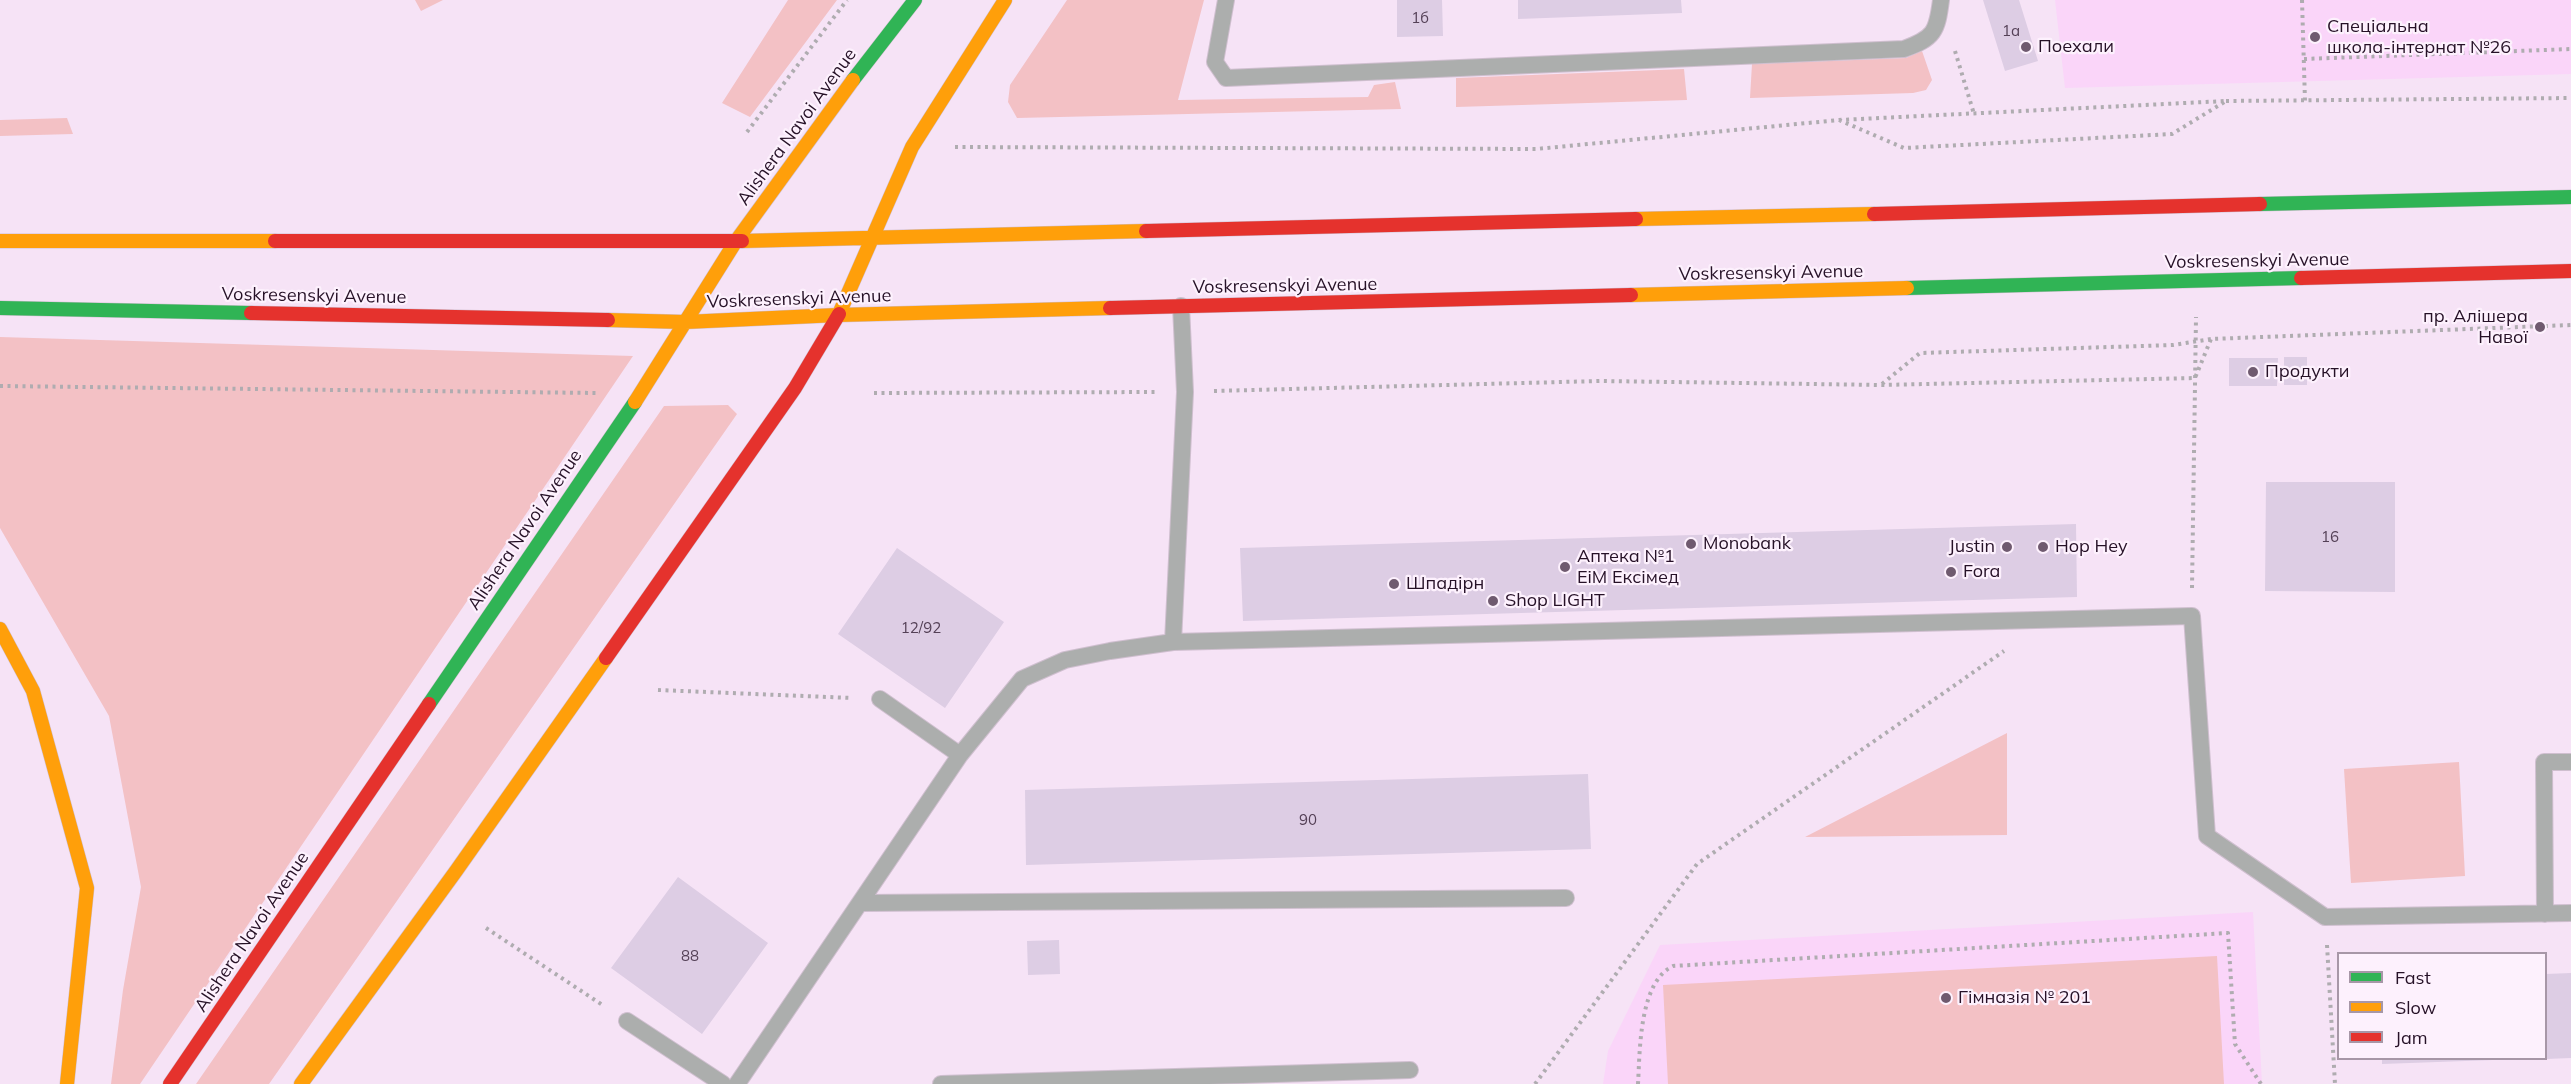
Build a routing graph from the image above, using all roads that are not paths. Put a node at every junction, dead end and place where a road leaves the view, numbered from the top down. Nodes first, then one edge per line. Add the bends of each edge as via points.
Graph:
1 (915, 0) edge
2 (1005, 0) edge
3 (1226, 0) edge
4 (1941, 0) edge
5 (2571, 197) edge
6 (871, 238) junction
7 (0, 241) edge
8 (736, 241) junction
9 (2571, 271) edge
10 (1181, 306) junction
11 (0, 308) edge
12 (838, 315) junction
13 (685, 322) junction
14 (0, 629) edge
15 (1173, 642) junction
16 (880, 699) road end
17 (960, 755) junction
18 (2571, 762) edge
19 (1566, 898) dead end
20 (861, 903) junction
21 (2545, 914) junction
22 (2571, 914) edge
23 (627, 1021) road end
24 (1410, 1070) dead end
25 (67, 1084) edge
26 (170, 1084) edge
27 (301, 1084) edge
28 (723, 1084) edge
29 (737, 1084) edge
30 (941, 1084) edge

1 - 8 main road, Alishera Navoi Avenue
2 - 6 main road via 912,147
3 - 4 lane via 1215,62 1226,78 1904,49 1926,40 1936,28
5 - 6 main road
6 - 8 main road
6 - 12 main road
7 - 8 main road
8 - 13 main road, Alishera Navoi Avenue
9 - 10 main road, Voskresenskyi Avenue
10 - 12 main road, Voskresenskyi Avenue
10 - 15 lane via 1185,392
11 - 13 main road, Voskresenskyi Avenue
12 - 13 main road, Voskresenskyi Avenue
12 - 27 main road via 789,398
13 - 26 main road, Alishera Navoi Avenue via 640,394
14 - 25 main road via 33,691 87,888
15 - 17 lane via 1065,660 1022,679
15 - 21 lane via 2192,616 2207,836 2325,918
16 - 17 lane
17 - 20 lane
18 - 21 lane via 2544,762
19 - 20 lane
20 - 29 lane
21 - 22 lane
23 - 28 lane
24 - 30 lane

